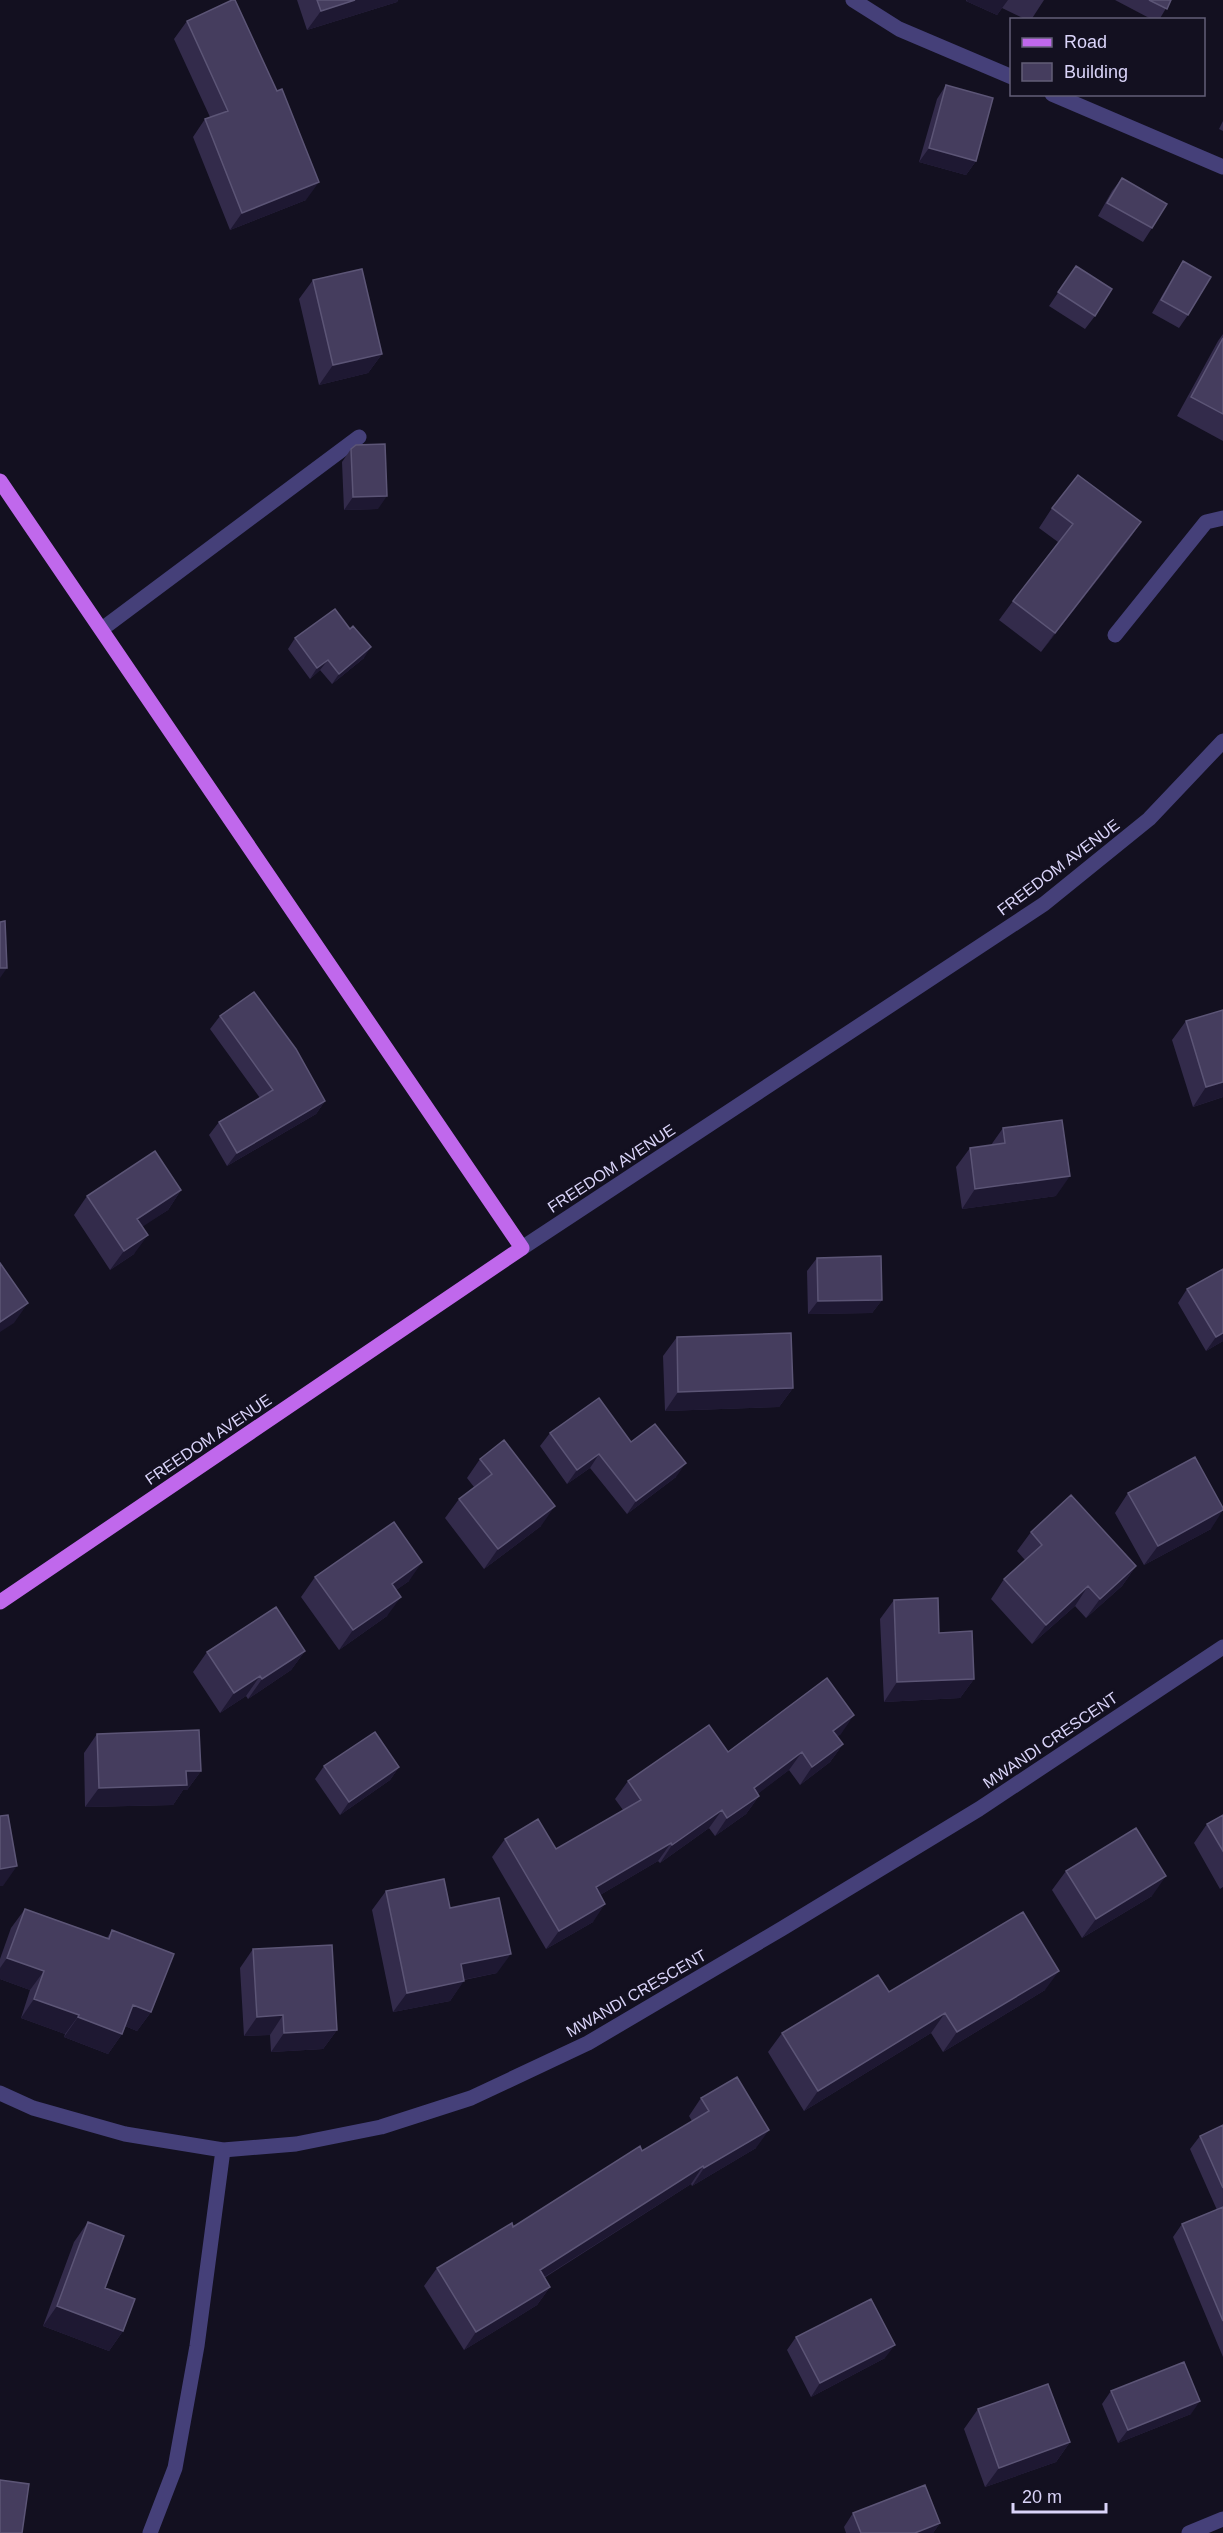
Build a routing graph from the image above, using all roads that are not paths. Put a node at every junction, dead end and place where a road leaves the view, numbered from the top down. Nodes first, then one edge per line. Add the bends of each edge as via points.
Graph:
1 (853, 0) edge
2 (1010, 77) edge
3 (1057, 96) edge
4 (1223, 167) edge
5 (359, 437) dead end
6 (0, 481) edge
7 (1223, 518) edge
8 (102, 629) junction
9 (1115, 635) dead end
10 (1223, 741) edge
11 (522, 1248) junction
12 (0, 1602) edge
13 (1223, 1647) edge
14 (0, 2092) edge
15 (223, 2150) junction
16 (1223, 2519) edge
17 (150, 2533) edge
18 (1189, 2533) edge

1 - 2 street via 898,29
3 - 4 street
5 - 8 street
6 - 8 main road
7 - 9 street via 1206,522
8 - 11 main road
10 - 11 street, FREEDOM AVENUE via 1149,819 1044,904
11 - 12 main road, FREEDOM AVENUE
13 - 15 street, MWANDI CRESCENT via 979,1809 588,2043 471,2098 381,2127 296,2144
14 - 15 street, MWANDI CRESCENT via 33,2108 125,2134
15 - 17 street via 197,2346 175,2468
16 - 18 street

